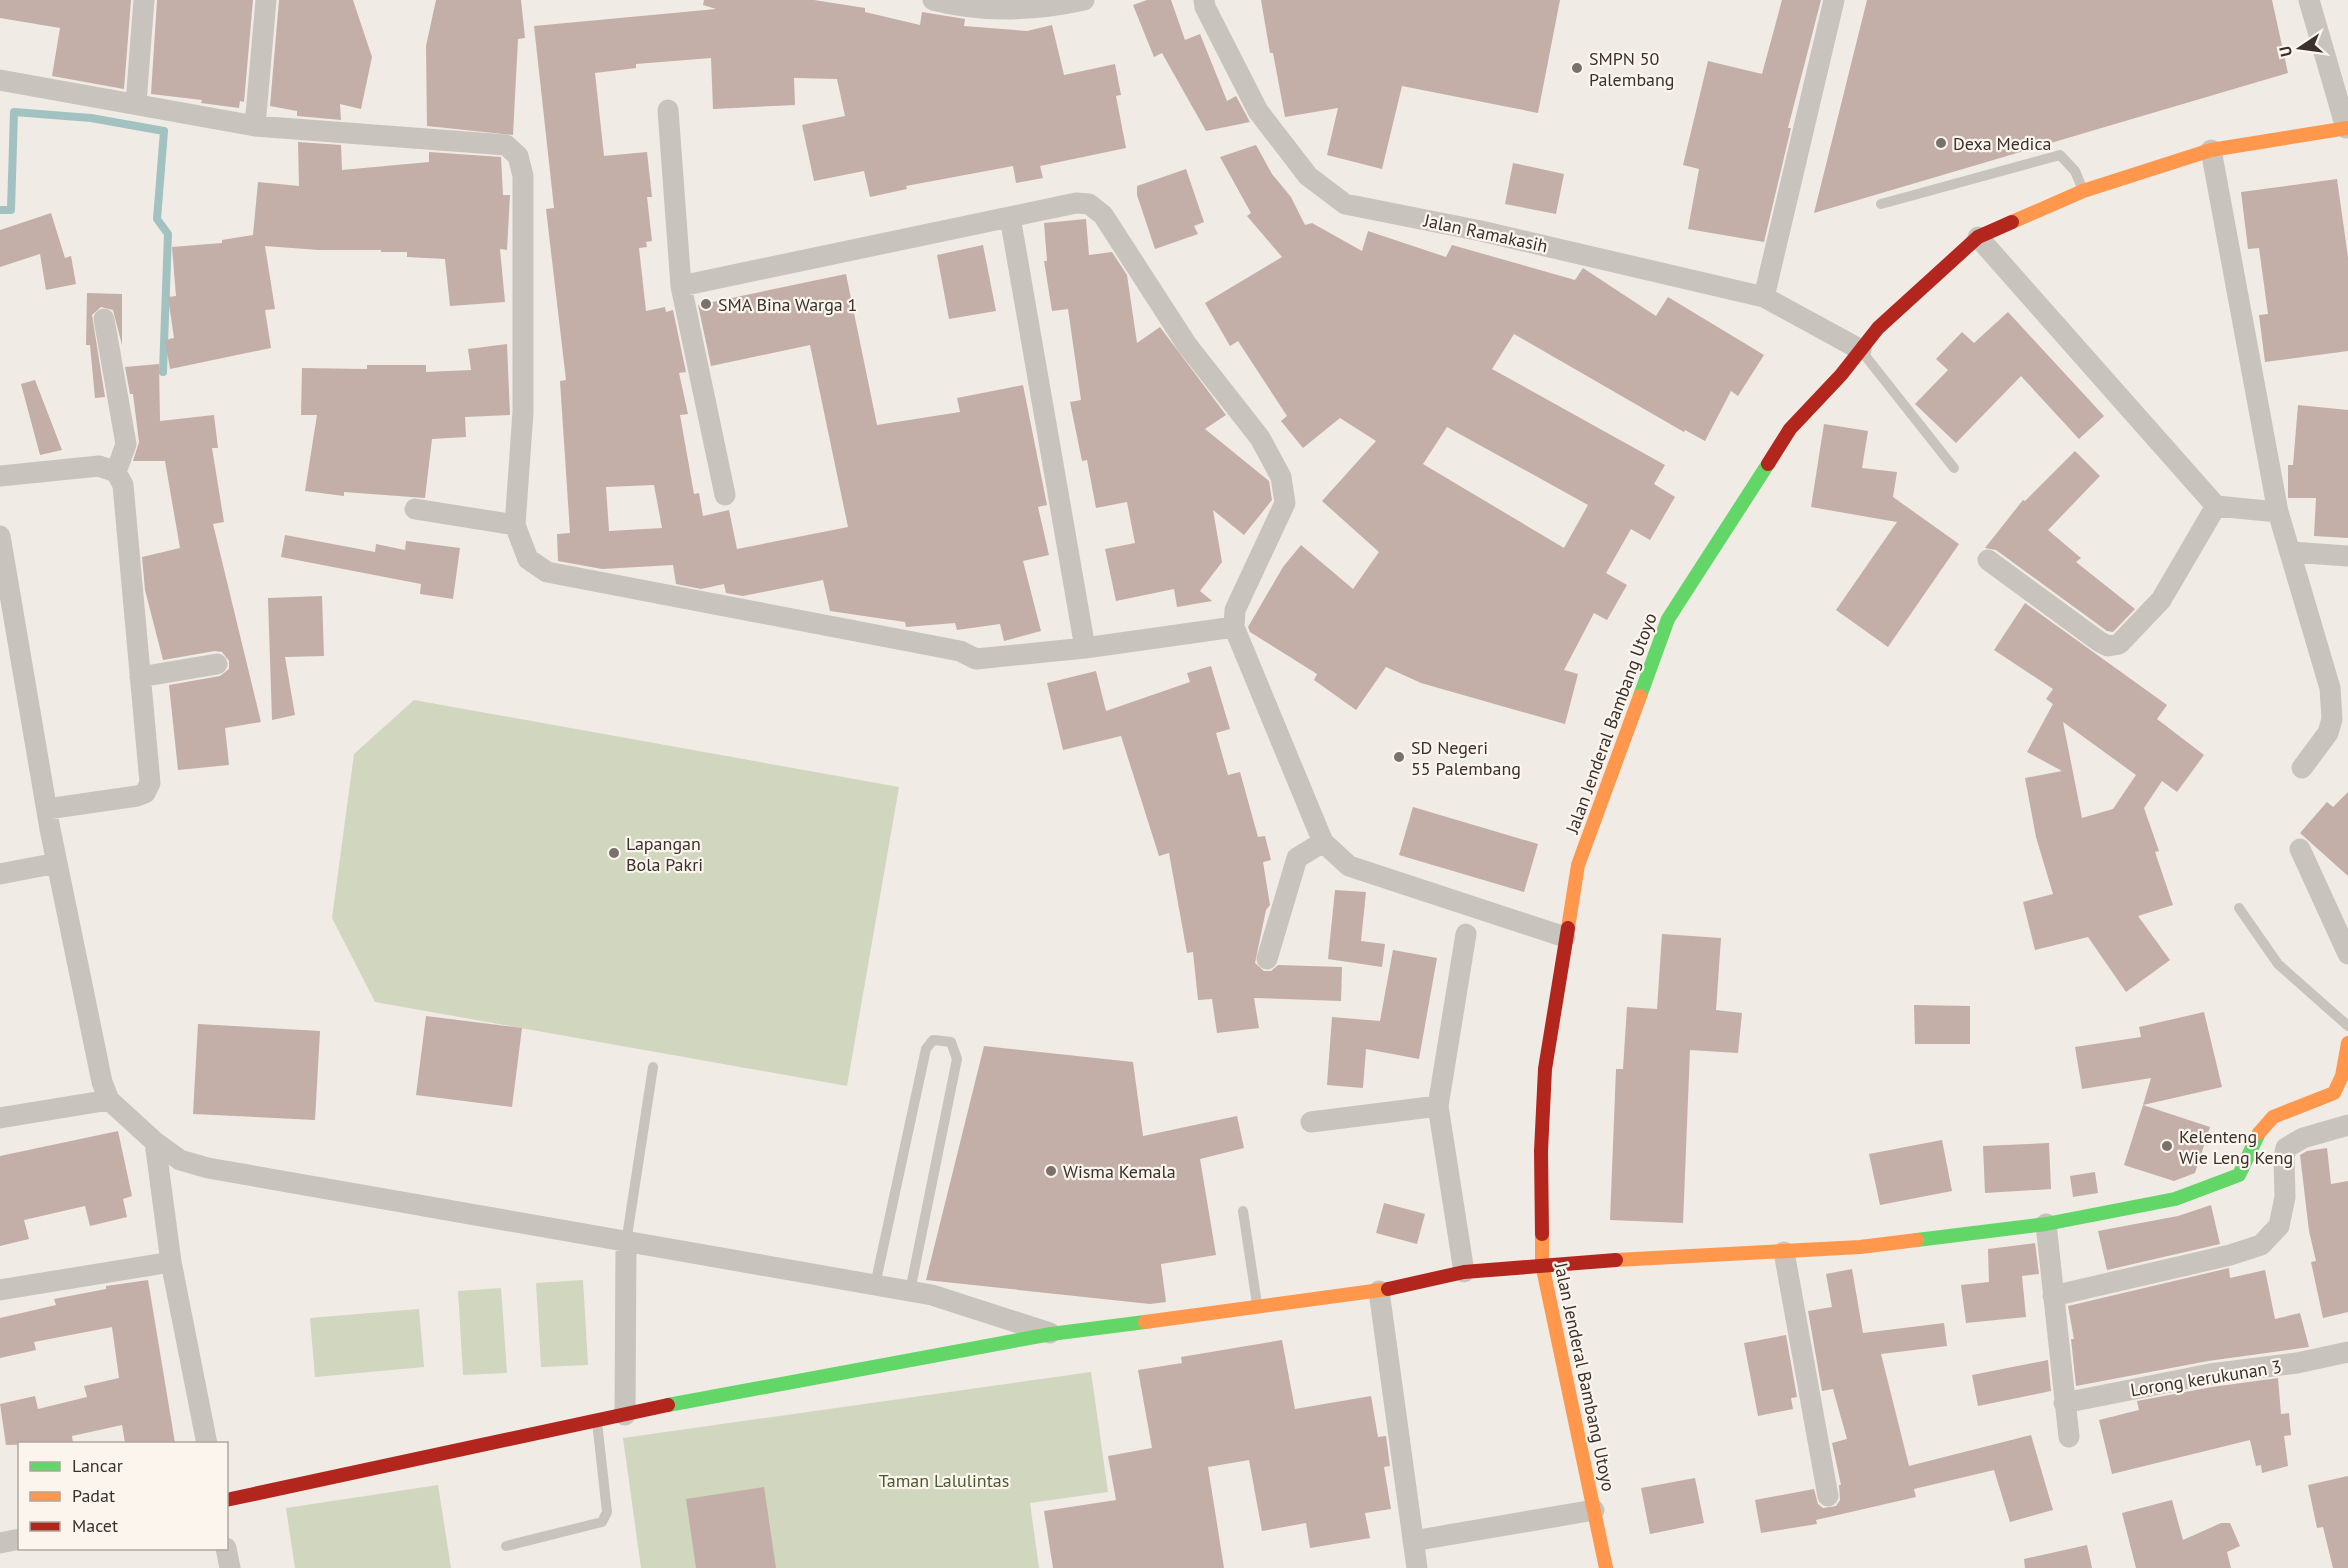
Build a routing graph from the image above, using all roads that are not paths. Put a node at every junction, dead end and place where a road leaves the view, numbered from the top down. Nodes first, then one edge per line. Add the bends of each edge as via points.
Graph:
1 (144, 0) edge
2 (266, 0) edge
3 (933, 0) edge
4 (1084, 0) edge
5 (1204, 0) edge
6 (1834, 0) edge
7 (2309, 0) edge
8 (0, 80) edge
9 (136, 103) junction
10 (668, 110) dead end
11 (255, 126) junction
12 (2347, 128) edge
13 (2211, 150) junction
14 (2083, 190) junction
15 (1881, 204) dead end
16 (1010, 217) junction
17 (1978, 237) junction
18 (681, 286) junction
19 (1764, 297) junction
20 (104, 319) dead end
21 (1861, 350) junction
22 (1954, 468) dead end
23 (116, 472) junction
24 (0, 476) edge
25 (725, 495) dead end
26 (2216, 506) junction
27 (415, 509) dead end
28 (2278, 512) junction
29 (515, 525) junction
30 (0, 536) edge
31 (2291, 552) junction
32 (2348, 555) edge
33 (1988, 560) dead end
34 (1234, 627) junction
35 (1085, 648) junction
36 (217, 664) dead end
37 (140, 677) junction
38 (2302, 768) dead end
39 (47, 809) junction
40 (1323, 842) junction
41 (2300, 849) dead end
42 (57, 863) junction
43 (0, 874) edge
44 (2239, 908) dead end
45 (1466, 934) dead end
46 (1565, 937) junction
47 (2348, 954) edge
48 (1267, 959) dead end
49 (2348, 1026) edge
50 (2348, 1043) edge
51 (653, 1067) dead end
52 (109, 1100) junction
53 (1438, 1106) junction
54 (0, 1118) edge
55 (1311, 1122) dead end
56 (2348, 1125) edge
57 (155, 1142) junction
58 (1243, 1211) dead end
59 (2046, 1224) junction
60 (626, 1243) junction
61 (1784, 1252) junction
62 (171, 1262) junction
63 (1542, 1264) junction
64 (1464, 1272) junction
65 (875, 1285) junction
66 (0, 1290) edge
67 (910, 1291) junction
68 (1379, 1291) junction
69 (2054, 1296) junction
70 (1258, 1307) junction
71 (1051, 1334) junction
72 (2348, 1352) edge
73 (2064, 1403) junction
74 (625, 1415) junction
75 (596, 1421) junction
76 (2069, 1437) dead end
77 (207, 1442) edge
78 (1828, 1496) dead end
79 (228, 1500) edge
80 (1594, 1510) junction
81 (18, 1539) edge
82 (1413, 1541) junction
83 (0, 1543) edge
84 (506, 1546) dead end
85 (226, 1550) edge
86 (230, 1568) edge
87 (1417, 1568) edge
88 (1606, 1568) edge

1 - 9 street
2 - 11 street
3 - 4 street via 995,10 1052,7
5 - 19 street, Jalan Ramakasih via 1258,111 1308,176 1345,204 1481,231
6 - 19 street
7 - 12 street
8 - 9 street
9 - 11 street
10 - 18 street
11 - 29 street via 506,145 518,156 523,176 523,412
12 - 13 street, Jalan Jenderal Bambang Utoyo
13 - 14 street, Jalan Jenderal Bambang Utoyo
13 - 28 street
14 - 15 lane via 2075,171 2060,155
14 - 17 street, Jalan Jenderal Bambang Utoyo
16 - 18 street
16 - 34 street via 1076,203 1089,204 1103,215 1187,345 1260,438 1281,477 1285,503 1235,610
16 - 35 street
17 - 21 street, Jalan Jenderal Bambang Utoyo via 1902,305
17 - 26 street
18 - 25 street
19 - 21 street, Jalan Ramakasih
20 - 23 street via 126,444
21 - 22 lane
21 - 46 street, Jalan Jenderal Bambang Utoyo via 1790,429 1668,619 1578,865
23 - 24 street via 99,466
23 - 37 street via 123,485
26 - 28 street
26 - 33 street via 2161,600 2127,637 2113,646 2100,642
27 - 29 street
28 - 31 street
29 - 35 street via 528,559 547,572 960,651 975,659
30 - 39 street
31 - 32 street
31 - 38 street via 2330,688 2332,719 2328,733
34 - 35 street
34 - 40 street
36 - 37 street
37 - 39 street via 150,783 145,793
39 - 42 street
40 - 46 street via 1349,866
40 - 48 street via 1297,858
41 - 47 street
42 - 43 street
42 - 52 street
44 - 49 lane via 2278,964
45 - 53 street
46 - 63 street, Jalan Jenderal Bambang Utoyo via 1545,1069
50 - 59 street via 2342,1076 2334,1093 2273,1117 2260,1131 2239,1175 2175,1199
51 - 60 lane
52 - 54 street
52 - 57 street
53 - 55 street
53 - 64 street
56 - 69 street via 2303,1138 2286,1148 2285,1197 2279,1226 2261,1245
57 - 60 street via 180,1160 208,1168
57 - 62 street
58 - 70 lane
59 - 61 street via 1860,1247
59 - 69 street
60 - 65 street
60 - 74 street
61 - 63 street
61 - 78 street
62 - 66 street
62 - 77 street
63 - 64 street
63 - 80 street, Jalan Jenderal Bambang Utoyo
64 - 68 street
65 - 67 street
65 - 67 lane via 926,1049 933,1040 951,1042 957,1059
67 - 71 street via 976,1307
68 - 70 street
68 - 82 street
69 - 73 street
70 - 71 street
71 - 74 street
72 - 73 street, Lorong kerukunan 3
73 - 76 street
74 - 75 street
75 - 79 street
75 - 84 lane via 607,1512 602,1522
80 - 82 street
80 - 88 street, Jalan Jenderal Bambang Utoyo
81 - 83 street
82 - 87 street
85 - 86 street

